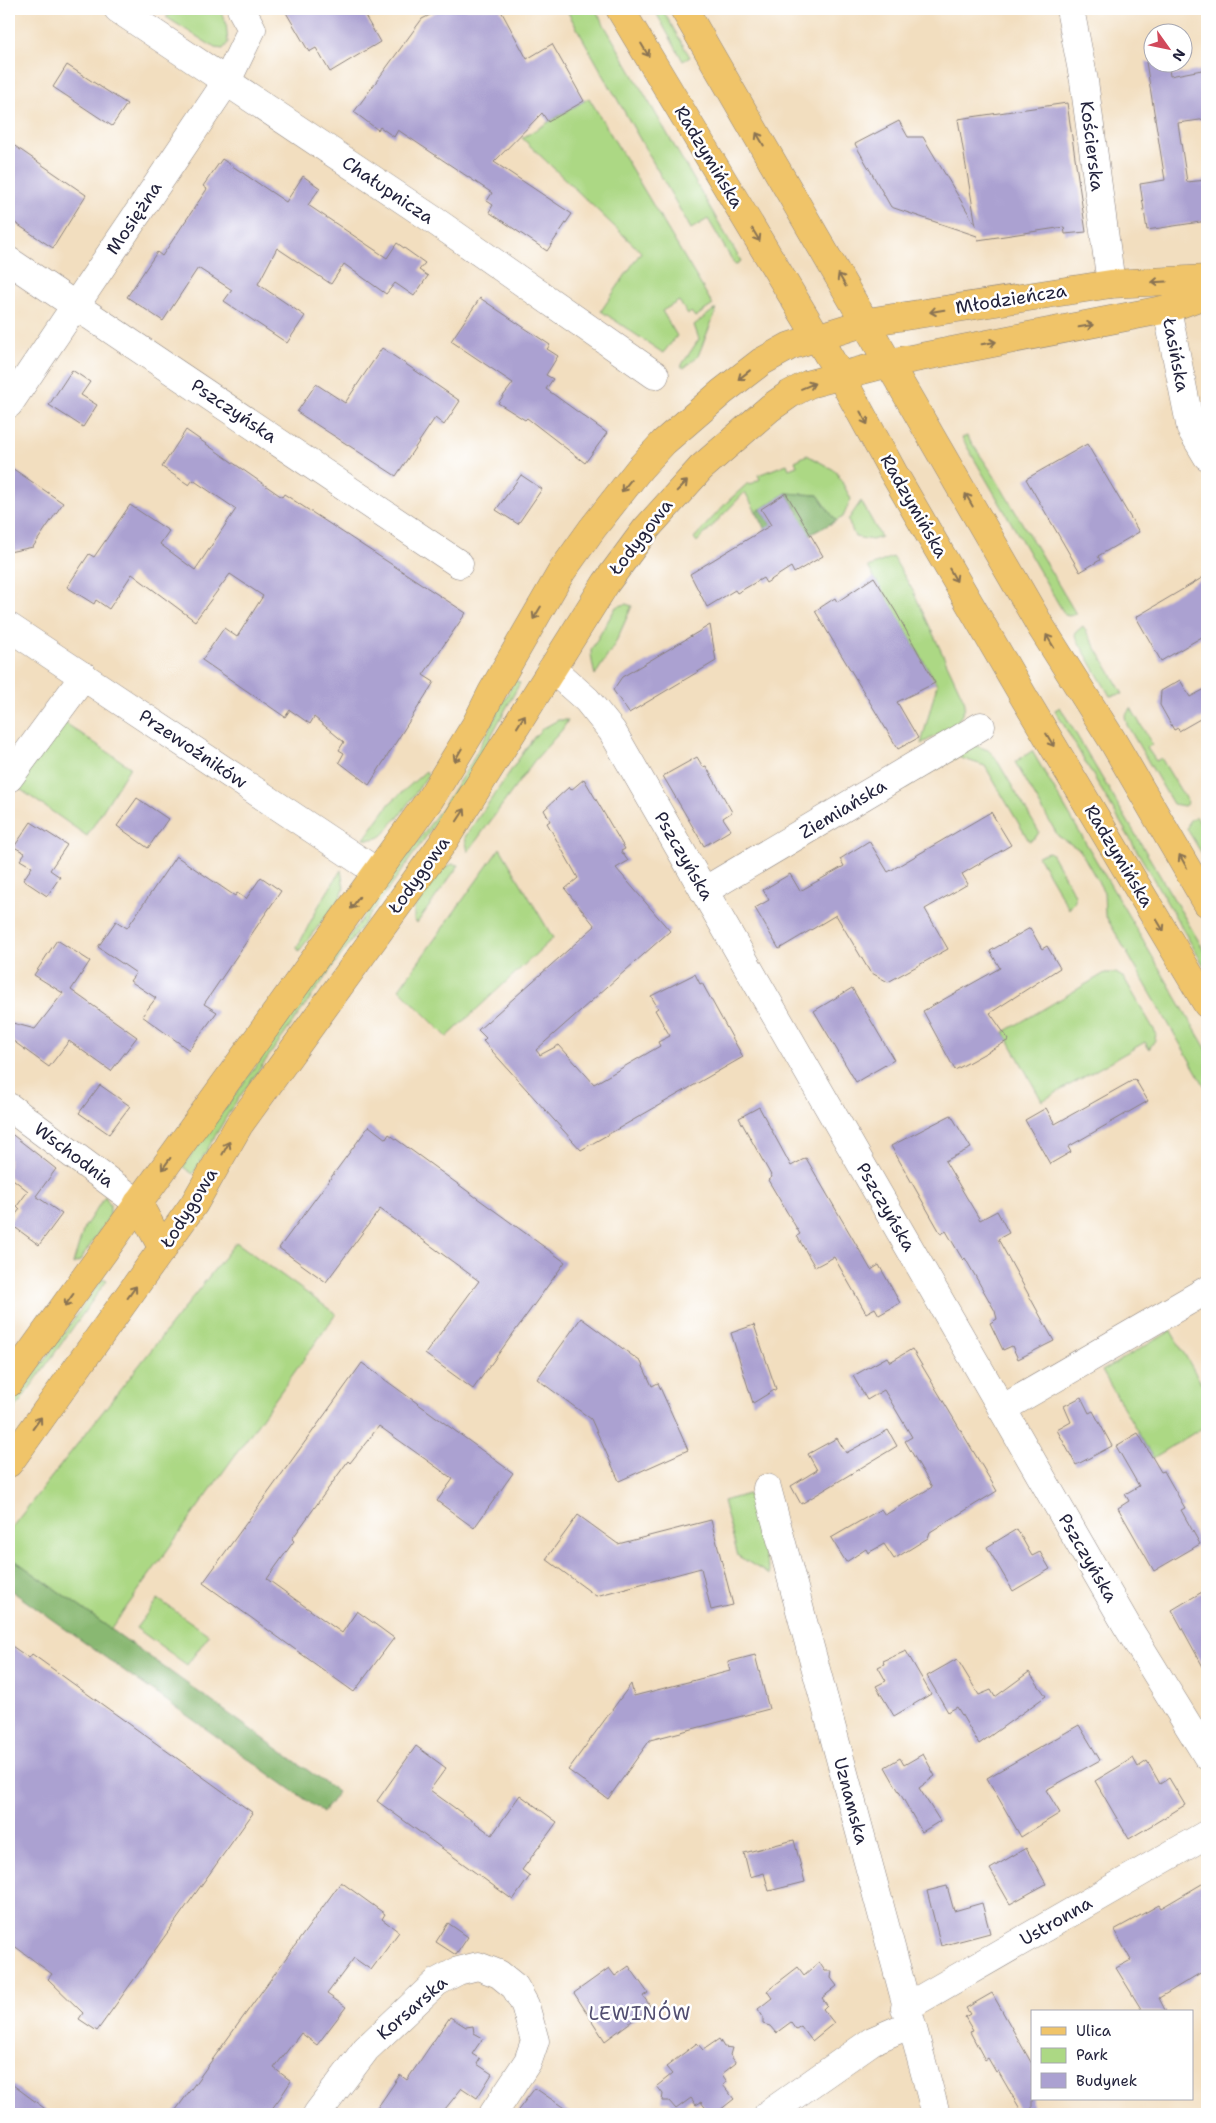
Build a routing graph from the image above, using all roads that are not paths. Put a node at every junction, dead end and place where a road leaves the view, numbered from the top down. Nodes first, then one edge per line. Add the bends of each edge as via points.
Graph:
1 (118, 9) edge
2 (620, 9) edge
3 (684, 9) edge
4 (1070, 9) edge
5 (246, 19) edge
6 (227, 81) junction
7 (9, 261) edge
8 (1207, 279) edge
9 (1111, 284) junction
10 (1207, 294) edge
11 (75, 305) junction
12 (1167, 310) junction
13 (867, 322) junction
14 (817, 337) junction
15 (890, 363) junction
16 (655, 375) dead end
17 (840, 375) junction
18 (9, 404) edge
19 (1207, 456) edge
20 (459, 564) dead end
21 (9, 627) edge
22 (552, 669) junction
23 (84, 676) junction
24 (981, 726) dead end
25 (9, 778) edge
26 (377, 872) junction
27 (704, 891) junction
28 (1207, 903) edge
29 (1207, 1004) edge
30 (9, 1107) edge
31 (138, 1203) junction
32 (163, 1249) junction
33 (1207, 1290) edge
34 (9, 1383) edge
35 (1002, 1410) junction
36 (9, 1463) edge
37 (767, 1488) dead end
38 (1207, 1756) edge
39 (1207, 1834) edge
40 (908, 2016) junction
41 (317, 2114) edge
42 (493, 2114) edge
43 (768, 2114) edge
44 (936, 2114) edge

1 - 6 street, Chałupnicza
2 -> 14 main road, Radzymińska
13 -> 3 main road
4 - 9 street, Kościerska via 1084,81
5 - 6 street, Mosiężna
6 - 11 street, Mosiężna
6 - 16 street, Chałupnicza
7 - 11 street, Pszczyńska
8 -> 9 main road, Młodzieńcza
9 -> 13 main road, Młodzieńcza
10 - 12 main road
11 - 18 street, Mosiężna
11 - 20 street, Pszczyńska
15 -> 12 main road
12 - 19 street, Łasińska via 1191,430
13 - 14 main road, Młodzieńcza
13 - 15 main road
14 - 17 main road, Radzymińska
14 -> 26 main road, Łodygowa via 778,352 748,371 664,442 640,468 562,571 448,772
15 - 17 main road, Łodygowa
28 -> 15 main road via 1050,641
22 -> 17 main road, Łodygowa via 606,583 674,495 726,445 782,400 809,384
17 -> 29 main road, Radzymińska via 1015,682
21 - 23 street, Przewoźników
22 - 27 street, Pszczyńska via 587,700 612,731
32 -> 22 main road, Łodygowa via 194,1204 239,1125 442,844
23 - 25 street
23 - 26 street, Przewoźników
24 - 27 street, Ziemiańska
26 -> 31 main road, Łodygowa
27 - 35 street, Pszczyńska
30 - 31 street, Wschodnia
31 - 32 main road
31 -> 34 main road, Łodygowa
36 -> 32 main road, Łodygowa
33 - 35 street
35 - 38 street, Pszczyńska via 1127,1626
37 - 40 street, Uznamska
39 - 40 street, Ustronna
40 - 43 street, Ustronna
40 - 44 street, Uznamska
41 - 42 street, Korsarska via 366,2049 437,1982 458,1971 478,1966 499,1974 515,1987 525,2005 535,2041 528,2061

